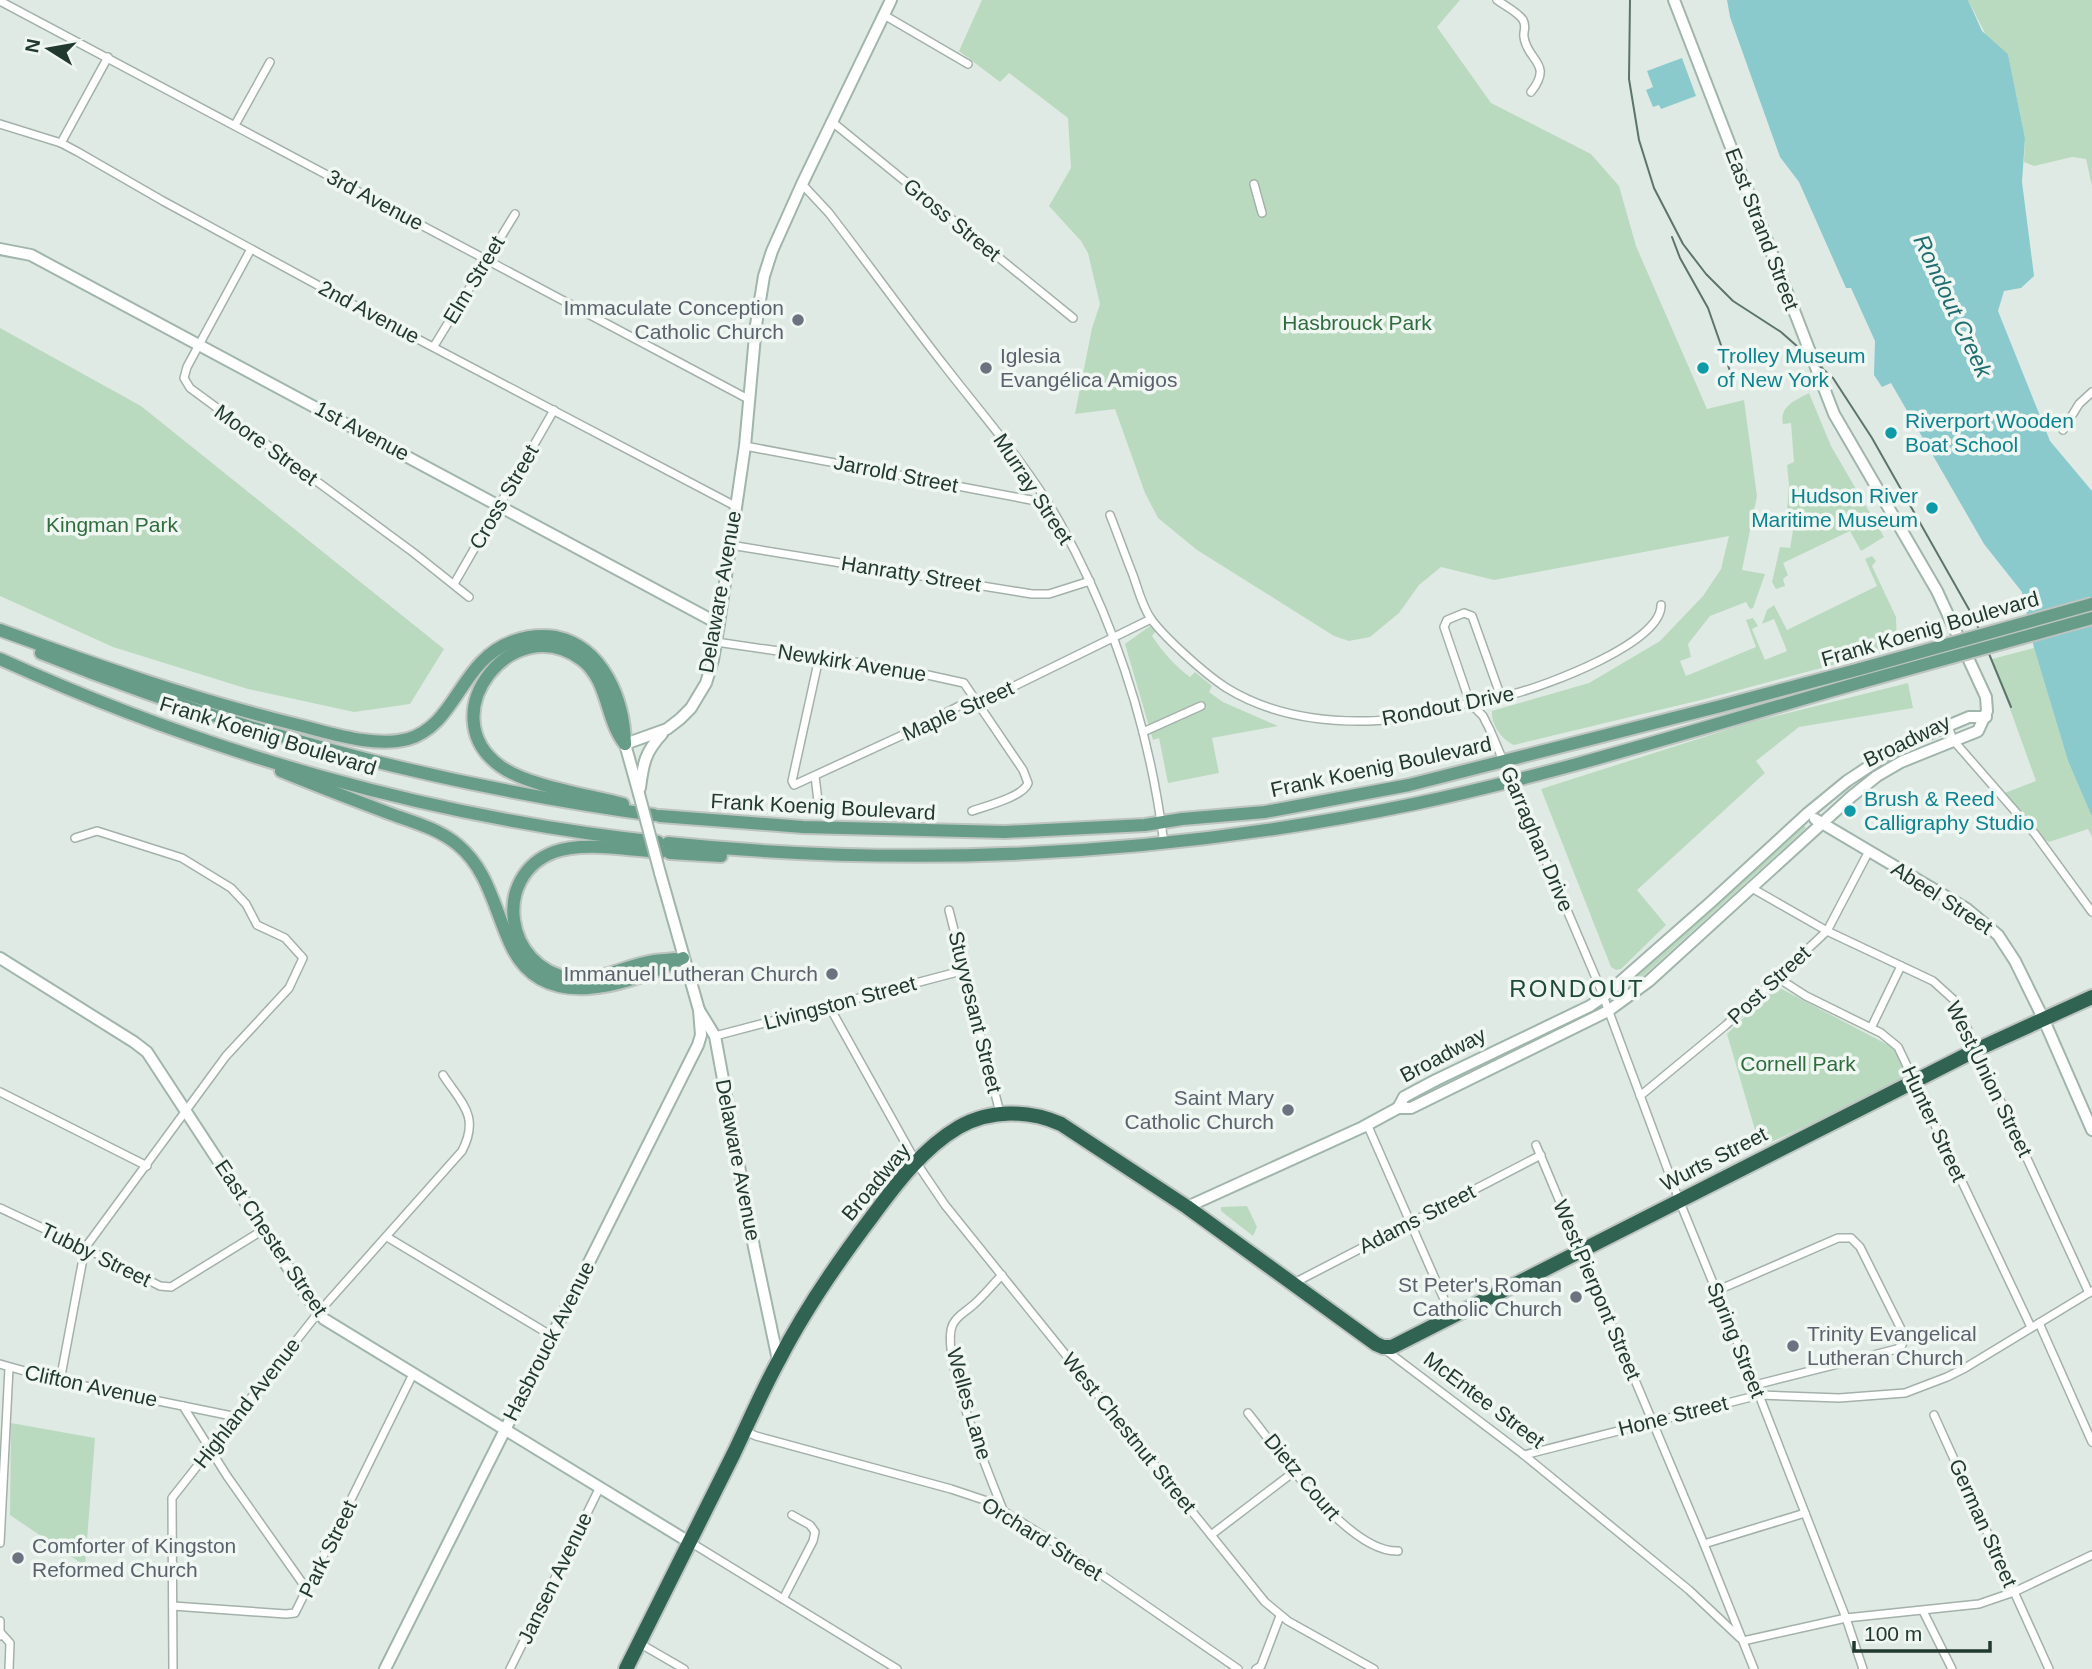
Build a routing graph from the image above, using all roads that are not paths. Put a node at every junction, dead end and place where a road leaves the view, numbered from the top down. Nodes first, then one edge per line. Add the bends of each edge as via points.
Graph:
1 (891, 0) edge
2 (1497, 0) edge
3 (1674, 0) edge
4 (0, 1) edge
5 (884, 15) junction
6 (108, 57) junction
7 (270, 62) dead end
8 (968, 64) dead end
9 (1531, 92) dead end
10 (831, 121) junction
11 (0, 124) edge
12 (234, 125) junction
13 (61, 143) junction
14 (802, 184) junction
15 (1254, 184) dead end
16 (1262, 213) dead end
17 (514, 214) dead end
18 (0, 249) edge
19 (251, 249) junction
20 (487, 260) junction
21 (1073, 318) dead end
22 (200, 345) junction
23 (434, 346) junction
24 (2092, 392) edge
25 (750, 400) junction
26 (554, 410) junction
27 (2063, 430) dead end
28 (745, 446) junction
29 (1047, 503) junction
30 (500, 504) junction
31 (735, 506) junction
32 (1110, 515) dead end
33 (730, 545) junction
34 (1090, 581) junction
35 (454, 584) junction
36 (469, 597) dead end
37 (2092, 604) edge
38 (1661, 606) dead end
39 (2092, 618) edge
40 (1151, 619) junction
41 (719, 624) junction
42 (0, 630) edge
43 (0, 636) edge
44 (1113, 638) junction
45 (716, 642) junction
46 (819, 658) junction
47 (0, 659) edge
48 (1501, 697) junction
49 (978, 701) junction
50 (1470, 703) junction
51 (1201, 706) dead end
52 (1986, 717) junction
53 (1948, 726) junction
54 (667, 729) junction
55 (1143, 732) junction
56 (206, 740) junction
57 (1953, 740) junction
58 (625, 744) junction
59 (1504, 761) junction
60 (815, 776) junction
61 (1512, 780) junction
62 (639, 794) junction
63 (818, 801) dead end
64 (972, 811) dead end
65 (1808, 813) junction
66 (656, 814) junction
67 (1161, 822) junction
68 (1820, 823) junction
69 (75, 838) dead end
70 (1164, 844) junction
71 (664, 847) junction
72 (1870, 851) junction
73 (1750, 887) junction
74 (950, 910) dead end
75 (2092, 912) edge
76 (1827, 931) junction
77 (0, 958) edge
78 (683, 958) junction
79 (1901, 966) junction
80 (965, 970) junction
81 (1778, 978) junction
82 (1603, 997) junction
83 (2092, 997) edge
84 (829, 1006) junction
85 (699, 1010) junction
86 (1608, 1011) junction
87 (2043, 1018) junction
88 (1871, 1028) junction
89 (715, 1036) junction
90 (1976, 1050) junction
91 (443, 1075) dead end
92 (1914, 1082) junction
93 (0, 1092) edge
94 (1640, 1096) junction
95 (1398, 1108) junction
96 (187, 1112) junction
97 (1001, 1114) junction
98 (1367, 1124) junction
99 (2092, 1130) edge
100 (1536, 1144) dead end
101 (1541, 1155) junction
102 (916, 1163) junction
103 (147, 1166) junction
104 (1679, 1200) junction
105 (0, 1208) edge
106 (1187, 1208) junction
107 (1410, 1223) junction
108 (263, 1230) junction
109 (387, 1237) junction
110 (85, 1248) junction
111 (1580, 1250) junction
112 (1002, 1275) junction
113 (1294, 1283) junction
114 (1716, 1291) junction
115 (2090, 1292) edge
116 (318, 1312) junction
117 (1451, 1315) junction
118 (2035, 1325) junction
119 (552, 1336) junction
120 (1382, 1348) junction
121 (778, 1360) junction
122 (0, 1364) edge
123 (9, 1368) junction
124 (413, 1374) junction
125 (60, 1381) junction
126 (1755, 1385) junction
127 (1759, 1395) junction
128 (183, 1406) junction
129 (1248, 1413) dead end
130 (1934, 1415) dead end
131 (237, 1417) junction
132 (1652, 1421) junction
133 (505, 1429) junction
134 (745, 1431) junction
135 (2092, 1443) edge
136 (211, 1450) junction
137 (1524, 1455) junction
138 (1295, 1471) junction
139 (600, 1487) junction
140 (1004, 1510) junction
141 (1805, 1513) junction
142 (792, 1515) dead end
143 (1211, 1535) junction
144 (689, 1542) junction
145 (0, 1543) edge
146 (1704, 1544) junction
147 (1398, 1551) dead end
148 (2092, 1555) edge
149 (308, 1591) junction
150 (2014, 1592) junction
151 (783, 1599) junction
152 (173, 1606) junction
153 (1923, 1611) junction
154 (1280, 1616) junction
155 (1846, 1618) junction
156 (0, 1620) edge
157 (0, 1634) edge
158 (1743, 1642) junction
159 (639, 1643) junction
160 (1259, 1668) edge
161 (9, 1669) edge
162 (173, 1669) edge
163 (385, 1669) edge
164 (510, 1669) edge
165 (626, 1669) edge
166 (684, 1669) edge
167 (897, 1669) edge
168 (1238, 1669) edge
169 (1374, 1669) edge
170 (1754, 1669) edge
171 (1863, 1669) edge
172 (1952, 1669) edge
173 (2049, 1669) edge

1 - 5 street, Delaware Avenue
2 - 9 street via 1525,25 1525,41 1541,71
3 - 52 street, East Strand Street via 1834,414 1937,591 1986,697
4 - 6 street, 3rd Avenue
5 - 8 street
5 - 10 street, Delaware Avenue
6 - 12 street, 3rd Avenue
6 - 13 street
7 - 12 street
10 - 14 street, Delaware Avenue
10 - 21 street, Gross Street
11 - 13 street, 2nd Avenue
12 - 20 street, 3rd Avenue
13 - 19 street, 2nd Avenue
14 - 25 street, Delaware Avenue via 764,276
14 - 29 street, Murray Street via 852,243
15 - 16 street
17 - 20 street, Elm Street
18 - 22 street, 1st Avenue via 31,254
19 - 22 street, Moore Street
19 - 23 street, 2nd Avenue
20 - 23 street, Elm Street
20 - 25 street, 3rd Avenue
22 - 30 street, 1st Avenue
22 - 35 street, Moore Street via 184,378 190,388
23 - 26 street, 2nd Avenue
24 - 27 street
25 - 28 street, Delaware Avenue
26 - 30 street, Cross Street
26 - 31 street, 2nd Avenue
28 - 29 street, Jarrold Street
28 - 31 street, Delaware Avenue
29 - 34 street, Murray Street
30 - 35 street, Cross Street
30 - 41 street, 1st Avenue
31 - 33 street, Delaware Avenue
32 - 40 street, Rondout Drive
33 - 34 street, Hanratty Street via 1032,594 1049,594
33 - 41 street, Delaware Avenue
34 - 44 street, Murray Street
35 - 36 street, Moore Street
37 - 59 main road, Frank Koenig Boulevard, bridge
38 - 48 street, Rondout Drive via 1657,623 1622,649 1574,673
39 - 61 main road, Frank Koenig Boulevard, bridge
40 - 44 street
40 - 50 street, Rondout Drive via 1226,687 1293,715 1388,720
41 - 45 street, Delaware Avenue
42 - 58 main road via 214,703 320,730 387,741 415,737 432,726 470,673 499,647 535,636 558,638 590,653 605,671 624,724
43 - 66 main road, Frank Koenig Boulevard via 167,701 310,747 469,785
44 - 49 street, Maple Street
44 - 55 street, Murray Street
45 - 46 street, Newkirk Avenue
45 - 54 street, Delaware Avenue via 699,696
46 - 49 street, Newkirk Avenue via 960,681
46 - 60 street, Maple Street via 792,781 794,785
47 - 56 main road, Frank Koenig Boulevard
48 - 50 street, Rondout Drive
48 - 50 street, Garraghan Drive via 1472,616 1464,613 1447,620 1444,627
49 - 60 street, Maple Street via 963,704
49 - 64 street, Newkirk Avenue via 1028,786
50 - 59 street, Garraghan Drive via 1482,716
51 - 55 street
52 - 53 street, Broadway via 1969,717
52 - 57 street, Broadway via 1978,731
53 - 57 street
53 - 65 street, Broadway via 1886,754
54 - 58 street, Delaware Avenue
54 - 62 street via 646,755
55 - 67 street, Murray Street
56 - 71 main road, Frank Koenig Boulevard via 328,778 452,808
56 - 78 main road via 448,837 484,876 513,951 528,969 548,982 586,989 656,972
57 - 68 street, Broadway via 1877,776
57 - 75 street via 2002,794
58 - 62 street, Delaware Avenue
58 - 66 main road via 614,727 597,677 565,651 536,647 515,653 496,664 478,691 474,711 477,733 502,767 538,782
59 - 61 street, Garraghan Drive
59 - 67 main road, Frank Koenig Boulevard via 1311,804
60 - 63 street
61 - 70 main road, Frank Koenig Boulevard via 1319,822
61 - 82 street, Garraghan Drive
62 - 78 street, Delaware Avenue, bridge
65 - 68 street, Abeel Street
65 - 82 street, Broadway
66 - 67 main road, Frank Koenig Boulevard via 803,827 952,832 1057,831
67 - 70 street, Murray Street
68 - 72 street, Abeel Street
68 - 73 street, Broadway
69 - 96 street via 97,831 182,858 231,888 257,925 285,938 303,958 289,988 226,1056
70 - 71 main road, Frank Koenig Boulevard via 951,856
71 - 78 main road via 573,848 544,856 520,882 513,904 514,927 534,962 568,978 585,979
72 - 76 street, Post Street
72 - 87 street, Abeel Street via 1967,909 1998,935
73 - 76 street, West Union Street
73 - 86 street, Broadway via 1649,981
74 - 80 street, Stuyvesant Street
76 - 79 street, West Union Street
76 - 81 street, Post Street
77 - 96 street, East Chester Street via 134,1042 146,1052
78 - 85 street, Delaware Avenue
79 - 88 street
79 - 90 street, West Union Street via 1948,993
80 - 84 street, Livingston Street
80 - 97 street, Stuyvesant Street
81 - 88 street, Hunter Street
81 - 94 street, Post Street
82 - 86 street, Garraghan Drive
82 - 95 street, Broadway via 1404,1097
83 - 87 highway, Wurts Street
84 - 89 street, Livingston Street
84 - 102 street, West Chestnut Street
85 - 89 street, Delaware Avenue
85 - 119 street, Hasbrouck Avenue via 698,1045
86 - 94 street, Spring Street
86 - 95 street, Broadway via 1411,1108
87 - 90 highway, Wurts Street
87 - 99 street, Abeel Street
88 - 92 street, Hunter Street via 1898,1047
89 - 121 street, Delaware Avenue
90 - 92 highway, Wurts Street
90 - 115 street, West Union Street
91 - 109 street, Highland Avenue via 469,1115 468,1140
92 - 104 highway, Wurts Street
92 - 118 street, Hunter Street
93 - 103 street
94 - 104 street, Spring Street
95 - 98 street, Broadway
96 - 103 street
96 - 108 street, East Chester Street
97 - 102 highway, Broadway via 960,1127
97 - 106 highway, Broadway via 1027,1113 1061,1124
98 - 106 street, Broadway
98 - 107 street
100 - 101 street, West Pierpont Street
101 - 107 street, Adams Street
101 - 111 street, West Pierpont Street
102 - 112 street, West Chestnut Street
102 - 121 highway, Broadway via 836,1264
103 - 110 street
104 - 111 highway, Wurts Street
104 - 114 street, Spring Street
105 - 110 street, Tubby Street
106 - 113 highway, McEntee Street
107 - 113 street, Adams Street
107 - 117 street
108 - 110 street, Tubby Street via 171,1287 160,1286
108 - 116 street, East Chester Street
109 - 116 street, Highland Avenue
109 - 119 street
110 - 125 street
111 - 117 highway, Wurts Street
111 - 132 street, West Pierpont Street
112 - 140 street, Welles Lane via 958,1317 949,1334 955,1373
112 - 143 street, West Chestnut Street
113 - 120 highway, McEntee Street
114 - 126 street, Spring Street
114 - 126 street via 1838,1238 1852,1238 1905,1337 1897,1349
115 - 118 street, Hone Street
116 - 124 street, East Chester Street
116 - 131 street, Highland Avenue
117 - 120 highway, Wurts Street
118 - 127 street, Hone Street via 1947,1377 1905,1393 1839,1398
118 - 135 street, Hunter Street
119 - 133 street, Hasbrouck Avenue
120 - 137 street, McEntee Street
121 - 134 highway, Broadway
122 - 123 street, Clifton Avenue
123 - 125 street, Clifton Avenue
123 - 145 street
124 - 133 street, East Chester Street
124 - 149 street, Park Street
125 - 128 street, Clifton Avenue
126 - 127 street, Spring Street
127 - 132 street, Hone Street
127 - 141 street, Spring Street
128 - 131 street, Clifton Avenue
128 - 136 street, Clifton Avenue
129 - 138 street, Dietz Court
130 - 150 street, German Street
131 - 136 street, Highland Avenue
132 - 137 street, Hone Street
132 - 146 street, West Pierpont Street
133 - 139 street, East Chester Street
133 - 163 street, Hasbrouck Avenue
134 - 140 street, Orchard Street via 951,1489
134 - 144 highway, Broadway
136 - 149 street, Clifton Avenue
136 - 152 street, Highland Avenue via 172,1498
137 - 158 street, McEntee Street via 1689,1590
138 - 143 street
138 - 147 street, Dietz Court via 1331,1516 1351,1532 1387,1552
139 - 144 street, East Chester Street
139 - 164 street, Jansen Avenue
140 - 168 street, Orchard Street
141 - 146 street
141 - 155 street, Spring Street
142 - 151 street via 815,1532
143 - 154 street, West Chestnut Street
144 - 151 street
144 - 159 highway, Broadway
146 - 158 street, West Pierpont Street
148 - 150 street
149 - 152 street, Park Street via 299,1609 286,1615
150 - 153 street via 1979,1604
150 - 173 street, German Street
151 - 167 street
152 - 162 street, Highland Avenue
153 - 155 street
153 - 172 street
154 - 160 street
154 - 169 street, West Chestnut Street
155 - 158 street
155 - 171 street, Spring Street
156 - 157 street
157 - 161 street via 10,1643
158 - 170 street, West Pierpont Street
159 - 165 highway, Broadway
159 - 166 street

